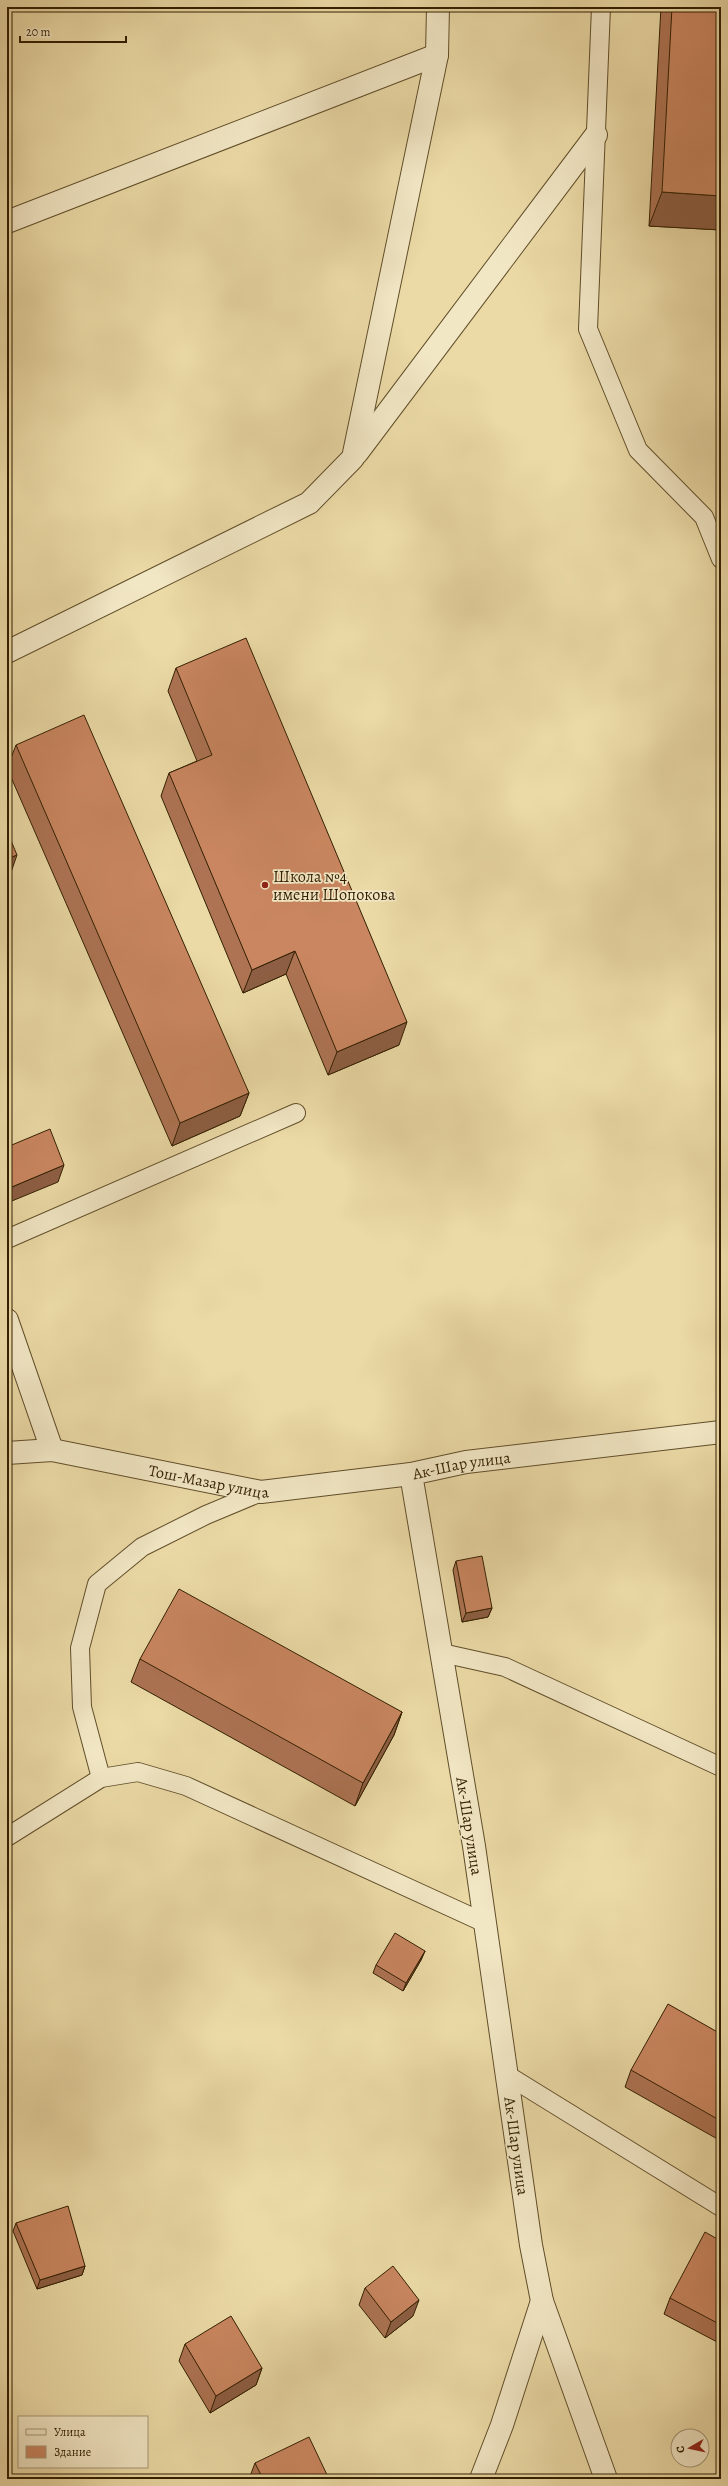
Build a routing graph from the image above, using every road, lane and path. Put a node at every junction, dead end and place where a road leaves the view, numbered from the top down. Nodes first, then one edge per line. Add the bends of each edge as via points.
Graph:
1 (438, 7) edge
2 (601, 7) edge
3 (437, 55) junction
4 (596, 134) junction
5 (7, 222) edge
6 (353, 458) junction
7 (721, 559) edge
8 (7, 652) edge
9 (296, 1113) dead end
10 (7, 1239) edge
11 (7, 1320) edge
12 (721, 1432) edge
13 (52, 1450) junction
14 (7, 1453) edge
15 (411, 1474) junction
16 (261, 1492) junction
17 (442, 1653) junction
18 (721, 1767) edge
19 (101, 1778) junction
20 (7, 1837) edge
21 (485, 1923) junction
22 (507, 2075) junction
23 (721, 2207) edge
24 (542, 2302) junction
25 (481, 2479) edge
26 (606, 2479) edge

1 - 3 street
2 - 4 lane
3 - 5 street
3 - 6 street
4 - 6 street
4 - 7 lane via 588,329 638,450 704,517
6 - 8 street via 309,503
9 - 10 lane
11 - 13 street
12 - 15 street, Ак-Шар улица via 466,1462
13 - 14 street, Тош-Мазар улица
13 - 16 street, Тош-Мазар улица
15 - 16 street, Тош-Мазар улица
15 - 17 street, Ак-Шар улица
16 - 19 lane via 142,1546 97,1584 80,1648 82,1707
17 - 18 lane via 505,1667
17 - 21 street, Ак-Шар улица
19 - 20 lane
19 - 21 lane via 138,1772 186,1786
21 - 22 street, Ак-Шар улица
22 - 23 lane
22 - 24 street, Ак-Шар улица via 531,2245
24 - 25 street via 502,2425
24 - 26 street, Ак-Шар улица

